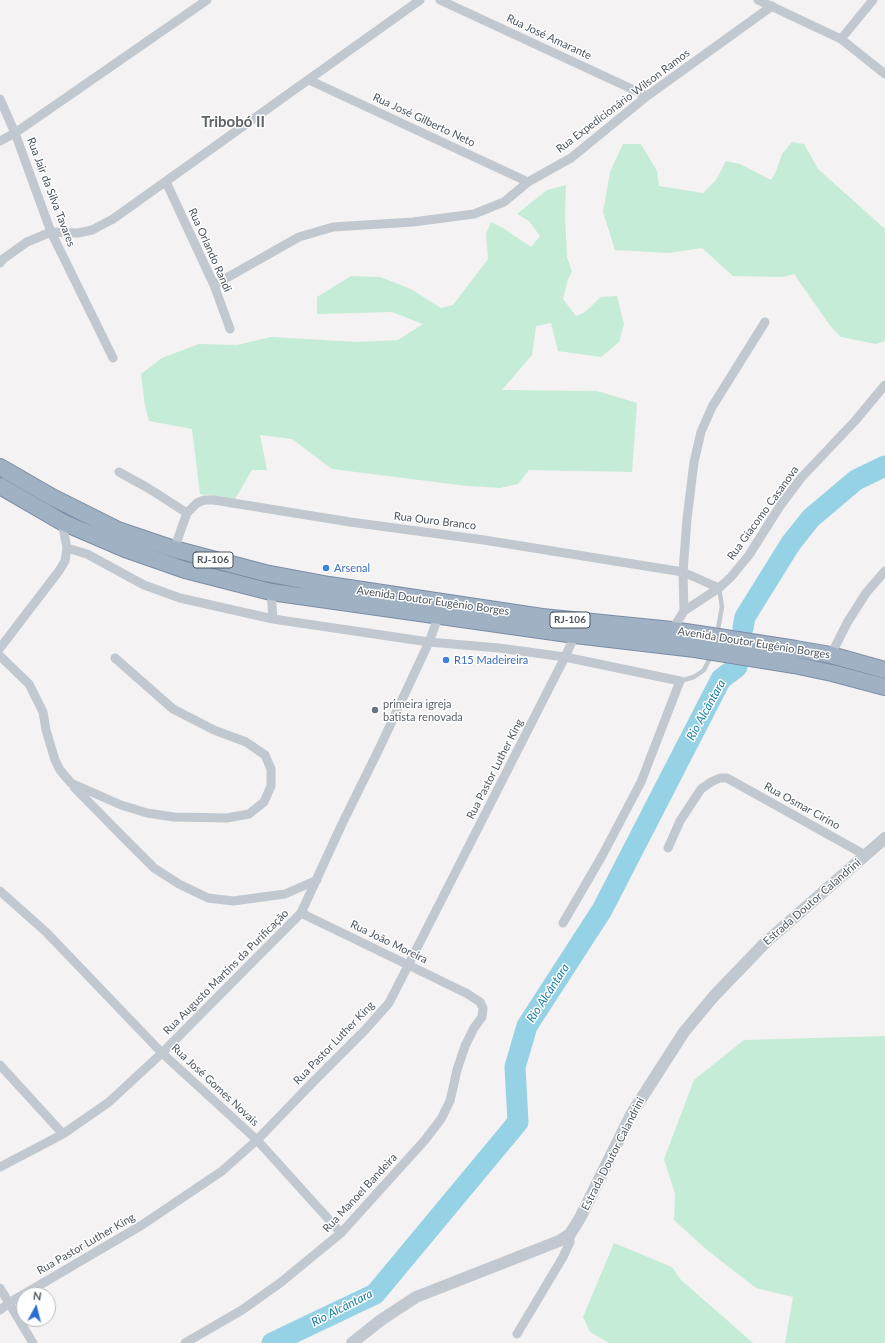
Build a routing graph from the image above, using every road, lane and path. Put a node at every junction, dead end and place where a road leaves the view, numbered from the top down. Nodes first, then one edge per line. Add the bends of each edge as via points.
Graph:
1 (207, 0) edge
2 (420, 0) edge
3 (440, 0) edge
4 (758, 0) edge
5 (873, 0) edge
6 (772, 6) junction
7 (841, 39) junction
8 (885, 74) edge
9 (309, 80) junction
10 (647, 96) junction
11 (0, 99) edge
12 (15, 133) junction
13 (0, 141) edge
14 (166, 182) junction
15 (528, 182) junction
16 (51, 232) junction
17 (0, 263) edge
18 (214, 285) junction
19 (765, 322) dead end
20 (230, 329) dead end
21 (113, 358) dead end
22 (885, 385) edge
23 (0, 468) edge
24 (119, 472) dead end
25 (0, 486) edge
26 (188, 512) junction
27 (62, 522) junction
28 (67, 548) junction
29 (174, 549) junction
30 (885, 571) edge
31 (683, 572) junction
32 (719, 588) junction
33 (271, 592) junction
34 (684, 612) junction
35 (439, 615) junction
36 (273, 619) junction
37 (672, 630) junction
38 (575, 635) junction
39 (429, 642) junction
40 (697, 642) junction
41 (715, 642) dead end
42 (0, 648) edge
43 (713, 648) dead end
44 (831, 655) junction
45 (0, 656) edge
46 (565, 657) junction
47 (115, 658) dead end
48 (885, 670) edge
49 (680, 681) junction
50 (885, 687) edge
51 (71, 783) junction
52 (885, 838) edge
53 (668, 848) dead end
54 (865, 855) junction
55 (317, 880) junction
56 (0, 891) edge
57 (301, 913) junction
58 (563, 923) dead end
59 (408, 965) junction
60 (162, 1053) junction
61 (0, 1065) edge
62 (457, 1070) joint
63 (63, 1134) junction
64 (257, 1140) junction
65 (0, 1167) edge
66 (341, 1233) junction
67 (570, 1234) junction
68 (0, 1288) edge
69 (9, 1303) junction
70 (0, 1310) edge
71 (517, 1334) dead end
72 (33, 1343) edge
73 (185, 1343) edge
74 (352, 1343) edge

1 - 12 street
2 - 9 street
3 - 10 street, Rua José Amarante
4 - 6 street
5 - 7 street
6 - 7 street
6 - 10 street, Rua Expedicionário Wilson Ramos
7 - 8 street
9 - 14 street
9 - 15 street, Rua José Gilberto Neto
10 - 15 street, Rua Expedicionário Wilson Ramos via 570,158
11 - 12 street, Rua Jair da Silva Tavares
12 - 13 street
12 - 16 street, Rua Jair da Silva Tavares
14 - 16 street via 113,219 92,230 78,233
14 - 18 street, Rua Orlando Randi
15 - 18 street, Rua Expedicionário Wilson Ramos via 504,202 474,214 414,222 333,227 299,237
16 - 17 street via 27,242
16 - 21 street, Rua Jair da Silva Tavares
18 - 20 street, Rua Orlando Randi
19 - 31 street via 712,407 701,432 694,462
22 - 32 street, Rua Giacomo Casanova via 801,478 749,555
23 - 29 highway, Avenida Doutor Eugênio Borges / RJ-106 via 118,530
24 - 26 street
25 - 27 highway, Avenida Doutor Eugênio Borges / RJ-106
26 - 29 street
26 - 31 street, Rua Ouro Branco via 197,503 214,500
27 - 28 street
27 - 33 highway, Avenida Doutor Eugênio Borges / RJ-106 via 125,549 185,570
28 - 36 street via 87,554 144,585 180,598
28 - 42 street via 60,572
29 - 37 highway, Avenida Doutor Eugênio Borges / RJ-106 via 265,573 329,585 542,617
30 - 44 street via 846,623
31 - 32 street, Rua Ouro Branco
31 - 34 street
32 - 34 street, Rua Giacomo Casanova
32 - 41 lane via 722,607
33 - 35 highway, Avenida Doutor Eugênio Borges / RJ-106
33 - 36 street
34 - 37 street, Rua Giacomo Casanova
35 - 38 highway, Avenida Doutor Eugênio Borges / RJ-106
35 - 39 street, Rua Augusto Martins da Purificação
36 - 39 street
37 - 40 highway, Avenida Doutor Eugênio Borges / RJ-106
38 - 40 highway, Avenida Doutor Eugênio Borges / RJ-106
38 - 46 street, Rua Pastor Luther King
39 - 46 street
39 - 55 street, Rua Augusto Martins da Purificação
40 - 44 highway, Avenida Doutor Eugênio Borges / RJ-106, bridge via 796,649
40 - 50 highway, Avenida Doutor Eugênio Borges / RJ-106, bridge
43 - 49 lane via 704,670 694,677
44 - 48 highway, Avenida Doutor Eugênio Borges / RJ-106
45 - 51 street via 29,684 43,712 55,760
46 - 49 street
46 - 59 street, Rua Pastor Luther King
47 - 51 street via 173,709 214,730 246,742 265,755 271,769 271,786 264,802 249,814 196,819 147,813 121,805
49 - 58 street via 641,782
51 - 55 street via 154,868 208,898 233,901 285,894
52 - 54 street, Estrada Doutor Calandrini
53 - 54 street, Rua Osmar Cirino via 680,821 701,789 710,782 727,778
54 - 67 street, Estrada Doutor Calandrini via 766,942 714,996 684,1032 632,1113
55 - 57 street, Rua Augusto Martins da Purificação
56 - 60 street, Rua José Gomes Novais via 46,932
57 - 59 street, Rua João Moreira
57 - 60 street, Rua Augusto Martins da Purificação
59 - 62 street, Rua João Moreira via 466,993 480,1002 483,1008 482,1017 465,1046
59 - 64 street, Rua Pastor Luther King via 389,1003 366,1030
60 - 63 street, Rua Augusto Martins da Purificação via 109,1102
60 - 64 street, Rua José Gomes Novais
61 - 63 street
62 - 66 street, Rua Manoel Bandeira via 450,1101 441,1119
63 - 65 street, Rua Augusto Martins da Purificação
64 - 66 street, Rua José Gomes Novais
64 - 69 street, Rua Pastor Luther King via 222,1171 142,1225
66 - 73 street, Rua Manoel Bandeira via 280,1283 242,1310
67 - 71 street, Estrada Doutor Calandrini via 570,1242 563,1257
67 - 74 street via 559,1241 416,1297
68 - 69 street
69 - 70 street, Rua Pastor Luther King
69 - 72 street

